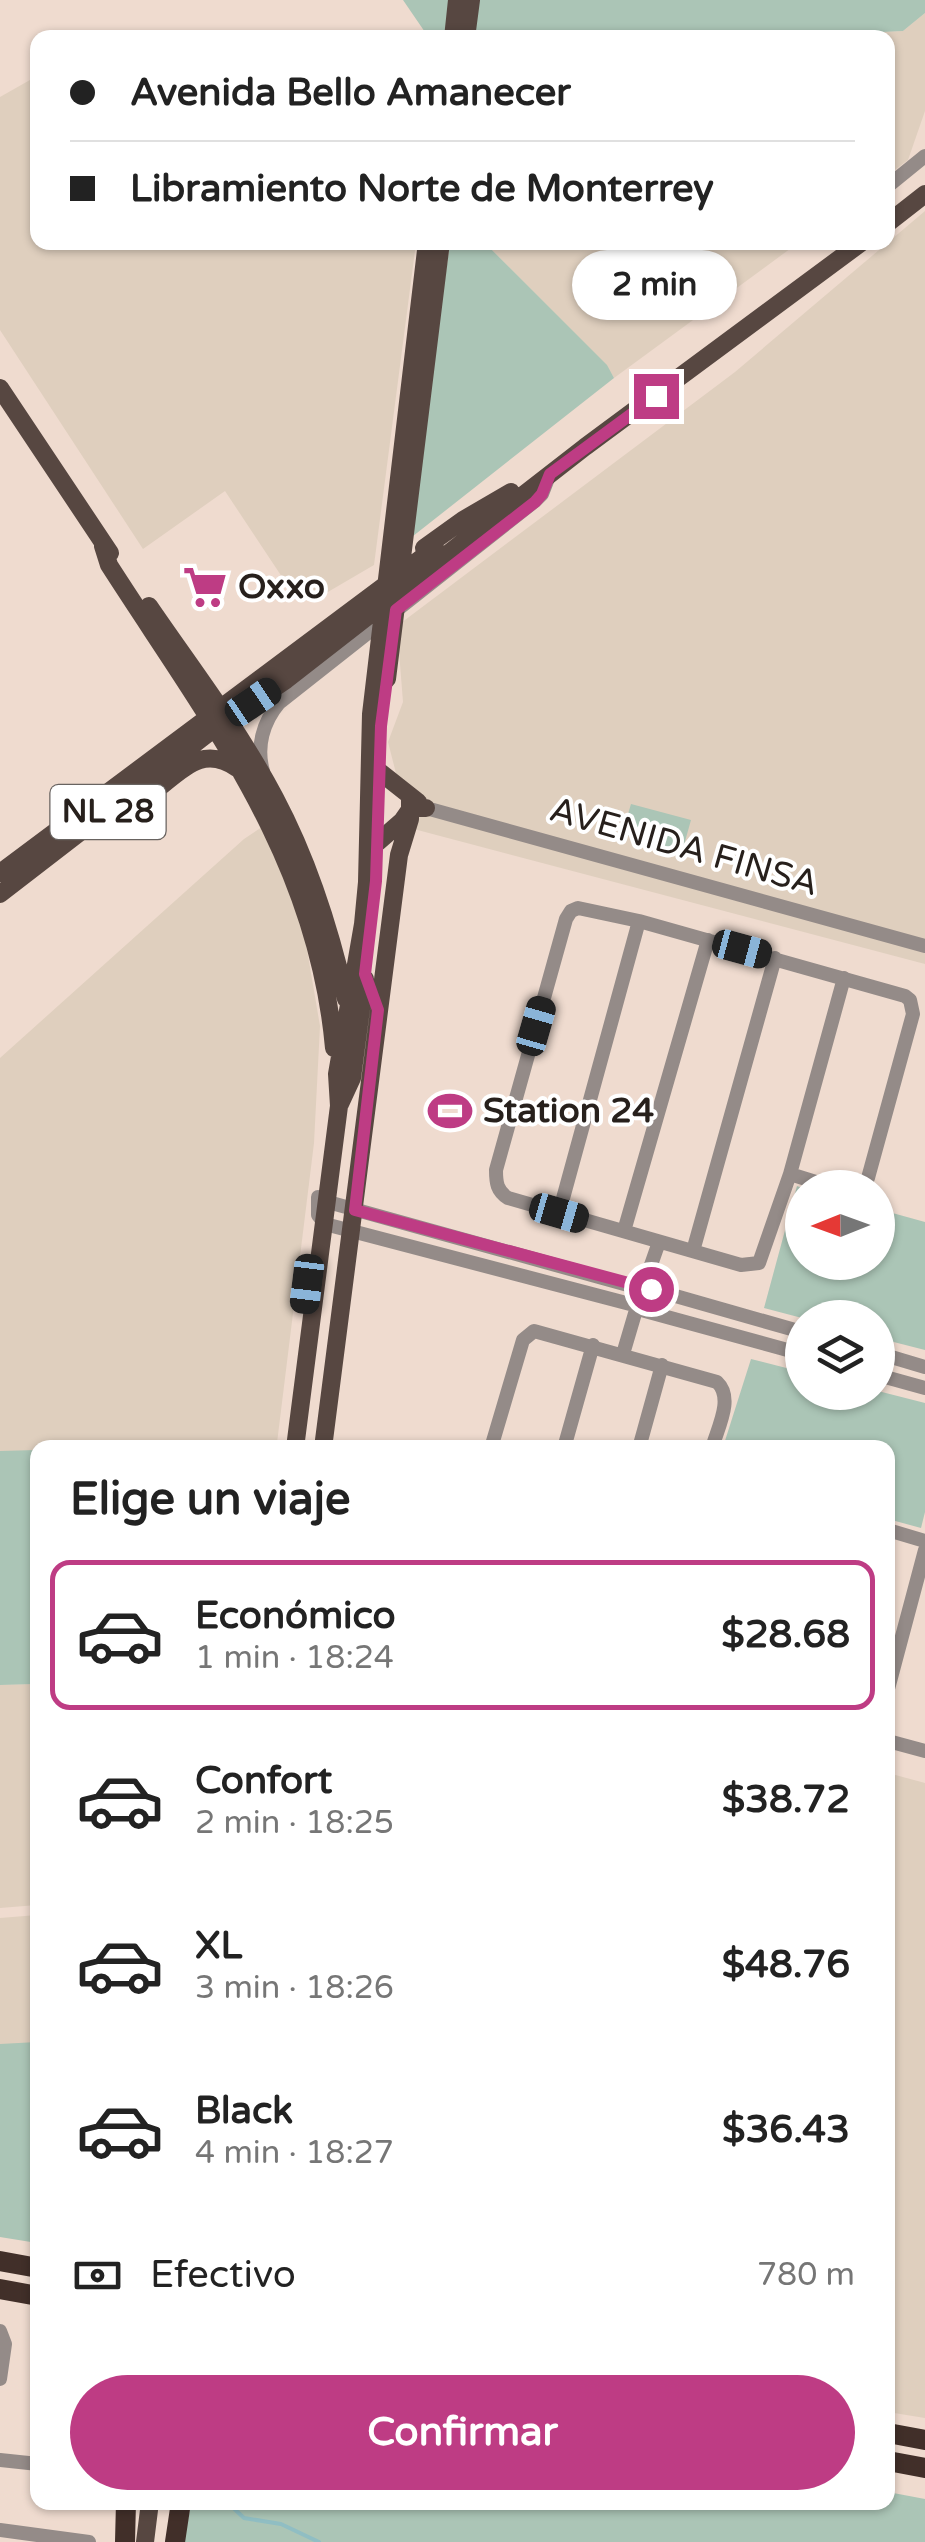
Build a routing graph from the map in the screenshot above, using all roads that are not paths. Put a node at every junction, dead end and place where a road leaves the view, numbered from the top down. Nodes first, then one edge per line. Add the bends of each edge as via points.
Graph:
1 (457, 0) edge
2 (471, 0) edge
3 (459, 30) edge
4 (462, 30) edge
5 (925, 156) edge
6 (895, 180) edge
7 (925, 180) edge
8 (925, 194) edge
9 (895, 203) edge
10 (895, 218) edge
11 (426, 250) edge
12 (440, 250) edge
13 (838, 250) edge
14 (838, 250) edge
15 (0, 388) edge
16 (512, 492) junction
17 (405, 532) junction
18 (390, 598) junction
19 (191, 681) junction
20 (249, 696) junction
21 (217, 718) junction
22 (184, 745) junction
23 (243, 764) junction
24 (380, 772) junction
25 (266, 781) junction
26 (416, 804) junction
27 (378, 842) junction
28 (38, 866) junction
29 (0, 873) edge
30 (0, 894) edge
31 (640, 921) junction
32 (708, 940) junction
33 (925, 946) edge
34 (775, 958) junction
35 (365, 974) junction
36 (844, 978) junction
37 (348, 1008) junction
38 (378, 1010) junction
39 (356, 1049) junction
40 (337, 1074) junction
41 (339, 1106) junction
42 (791, 1170) edge
43 (870, 1170) edge
44 (785, 1190) edge
45 (320, 1209) junction
46 (355, 1210) junction
47 (559, 1213) junction
48 (352, 1230) junction
49 (624, 1232) junction
50 (462, 1240) junction
51 (659, 1242) junction
52 (493, 1249) junction
53 (692, 1251) junction
54 (458, 1259) junction
55 (487, 1268) junction
56 (643, 1287) junction
57 (637, 1308) junction
58 (785, 1327) edge
59 (593, 1345) junction
60 (785, 1349) edge
61 (623, 1354) junction
62 (895, 1358) edge
63 (662, 1365) junction
64 (925, 1367) edge
65 (895, 1379) edge
66 (925, 1388) edge
67 (300, 1411) junction
68 (287, 1440) edge
69 (296, 1440) edge
70 (320, 1440) edge
71 (324, 1440) edge
72 (493, 1440) edge
73 (566, 1440) edge
74 (641, 1440) edge
75 (714, 1440) edge
76 (895, 1532) edge
77 (925, 1541) edge
78 (925, 1550) edge
79 (895, 1662) edge
80 (895, 1744) edge
81 (925, 1751) edge
82 (0, 2330) edge
83 (0, 2379) edge
84 (895, 2434) edge
85 (925, 2440) edge
86 (0, 2460) edge
87 (895, 2462) edge
88 (30, 2463) edge
89 (925, 2468) edge
90 (126, 2510) edge
91 (152, 2510) edge
92 (154, 2510) edge
93 (180, 2510) edge
94 (0, 2530) edge
95 (89, 2542) edge
96 (124, 2542) edge
97 (145, 2542) edge
98 (153, 2542) edge
99 (176, 2542) edge

1 - 3 main road
2 - 4 main road
5 - 6 street
7 - 9 main road
8 - 10 main road
11 - 18 main road
12 - 17 main road
13 - 18 main road
14 - 16 main road
15 - 19 main road via 109,565
16 - 17 main road via 425,548 410,548
16 - 18 main road
17 - 18 main road
18 - 20 main road
18 - 24 main road
18 - 25 street via 272,710 260,751
18 - 37 main road via 370,732 364,924
19 - 20 main road
19 - 21 main road
19 - 22 main road
20 - 21 main road
20 - 23 main road
21 - 22 main road
21 - 23 main road
22 - 23 main road via 208,744
22 - 28 main road, NL 28
22 - 29 main road
23 - 25 main road
23 - 28 main road via 199,759 110,825
23 - 40 main road via 310,920 325,972
24 - 26 main road
24 - 27 main road
25 - 37 main road via 310,873
26 - 27 main road
26 - 33 street, AVENIDA FINSA
26 - 38 main road via 398,854
27 - 35 main road
28 - 30 main road, NL 28
31 - 32 street
31 - 47 street
31 - 47 street via 578,908 566,918 496,1170 500,1193
32 - 34 street
32 - 49 street
34 - 36 street
34 - 53 street
35 - 38 main road
35 - 39 main road
36 - 42 street
36 - 43 street via 910,1000 913,1014
37 - 39 main road
37 - 40 main road
38 - 46 main road
39 - 41 main road
40 - 41 main road
40 - 45 main road
41 - 45 main road
44 - 53 street via 759,1263 741,1266
45 - 46 street
45 - 48 street
45 - 67 main road
45 - 68 main road
46 - 48 main road
46 - 50 street
47 - 49 street
48 - 54 street
48 - 71 main road
49 - 51 street
50 - 52 street
50 - 54 street
51 - 53 street
51 - 56 street
52 - 55 street
52 - 56 street
54 - 55 street
55 - 57 street
56 - 57 street via 629,1294
56 - 57 street via 655,1298
56 - 58 street
57 - 60 street
57 - 61 street
59 - 61 street
59 - 72 street via 530,1332
59 - 73 street
61 - 63 street
62 - 64 street
63 - 74 street
63 - 75 street via 723,1386 726,1401
65 - 66 street
67 - 69 main road
67 - 70 main road
76 - 77 street
78 - 79 street
80 - 81 street
82 - 83 street
84 - 85 highway
86 - 88 street
87 - 89 highway
90 - 96 highway
91 - 97 main road
92 - 98 main road
93 - 99 highway
94 - 95 street

